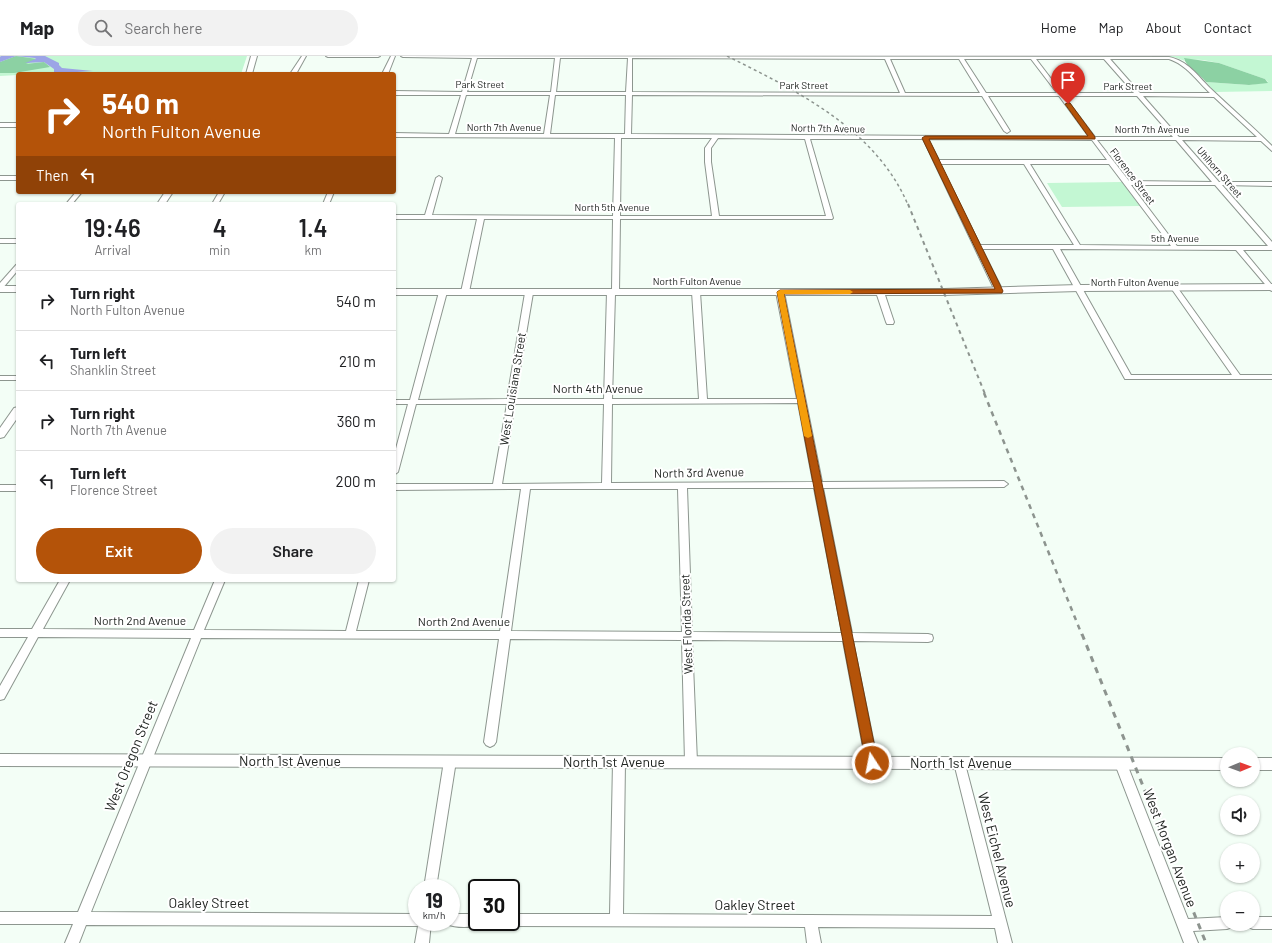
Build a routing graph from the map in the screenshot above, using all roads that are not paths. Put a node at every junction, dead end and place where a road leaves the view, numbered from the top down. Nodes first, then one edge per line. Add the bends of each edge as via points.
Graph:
1 (254, 56) edge
2 (304, 56) edge
3 (311, 56) edge
4 (328, 56) edge
5 (378, 56) edge
6 (393, 56) edge
7 (404, 56) edge
8 (475, 56) edge
9 (558, 56) edge
10 (598, 56) edge
11 (630, 57) edge
12 (960, 57) edge
13 (887, 58) junction
14 (1033, 58) junction
15 (1106, 58) junction
16 (250, 72) edge
17 (294, 72) edge
18 (386, 72) edge
19 (396, 93) edge
20 (464, 93) junction
21 (553, 93) junction
22 (629, 94) junction
23 (903, 94) junction
24 (983, 94) junction
25 (1061, 95) junction
26 (1139, 95) junction
27 (1214, 95) junction
28 (0, 125) edge
29 (16, 125) edge
30 (1007, 131) dead end
31 (396, 135) edge
32 (451, 136) junction
33 (547, 136) junction
34 (618, 136) junction
35 (628, 136) junction
36 (717, 136) junction
37 (807, 137) junction
38 (925, 138) junction
39 (1093, 138) junction
40 (1178, 138) junction
41 (1262, 139) junction
42 (1272, 140) edge
43 (1272, 149) edge
44 (936, 162) junction
45 (1026, 162) junction
46 (1110, 162) junction
47 (16, 178) edge
48 (439, 178) dead end
49 (1, 179) edge
50 (1127, 183) junction
51 (1217, 183) junction
52 (1272, 184) edge
53 (77, 194) edge
54 (71, 202) edge
55 (396, 217) edge
56 (428, 217) junction
57 (481, 217) junction
58 (616, 217) junction
59 (716, 218) junction
60 (0, 241) edge
61 (16, 241) edge
62 (977, 247) junction
63 (1055, 247) junction
64 (1078, 247) junction
65 (1272, 247) edge
66 (1175, 248) junction
67 (1238, 248) junction
68 (16, 269) edge
69 (0, 289) edge
70 (16, 289) edge
71 (1272, 289) edge
72 (1080, 290) junction
73 (1176, 290) junction
74 (999, 291) junction
75 (396, 292) edge
76 (443, 292) junction
77 (465, 292) junction
78 (613, 292) junction
79 (696, 292) junction
80 (780, 292) junction
81 (880, 292) junction
82 (529, 293) junction
83 (890, 322) dead end
84 (1238, 377) junction
85 (1272, 377) edge
86 (0, 378) edge
87 (16, 378) edge
88 (703, 400) junction
89 (801, 400) junction
90 (510, 401) junction
91 (608, 401) junction
92 (396, 402) edge
93 (413, 402) junction
94 (16, 413) edge
95 (0, 435) edge
96 (396, 465) edge
97 (1004, 484) dead end
98 (818, 485) junction
99 (497, 486) junction
100 (526, 486) junction
101 (606, 486) junction
102 (682, 486) junction
103 (396, 487) edge
104 (0, 488) edge
105 (16, 488) edge
106 (64, 582) edge
107 (219, 582) edge
108 (363, 582) edge
109 (0, 633) edge
110 (35, 633) junction
111 (197, 634) junction
112 (350, 634) junction
113 (505, 635) junction
114 (687, 636) junction
115 (847, 637) junction
116 (928, 638) dead end
117 (0, 696) edge
118 (490, 742) dead end
119 (0, 760) edge
120 (145, 760) junction
121 (450, 761) junction
122 (619, 762) junction
123 (692, 762) junction
124 (872, 763) junction
125 (960, 763) junction
126 (1121, 764) junction
127 (1220, 764) edge
128 (1260, 764) edge
129 (1272, 764) edge
130 (431, 879) edge
131 (0, 918) edge
132 (82, 918) junction
133 (408, 920) edge
134 (520, 920) edge
135 (616, 921) junction
136 (811, 922) junction
137 (1000, 922) junction
138 (1220, 922) edge
139 (1260, 923) edge
140 (1272, 923) edge
141 (1184, 925) junction
142 (424, 931) edge
143 (72, 943) edge
144 (422, 943) edge
145 (814, 943) edge
146 (1005, 943) edge
147 (1191, 943) edge

1 - 16 main road
2 - 3 street
2 - 17 street
4 - 5 street
6 - 18 street
7 - 8 street
8 - 9 street
8 - 20 street
9 - 10 street
9 - 21 street
10 - 11 street
11 - 13 street
11 - 22 street
12 - 13 street
12 - 14 street
12 - 24 street
13 - 23 street
14 - 15 street
14 - 25 street, Florence Street
15 - 26 street, Uhlhorn Street
15 - 27 street via 1171,58 1182,62
19 - 20 street, Park Street
20 - 21 street, Park Street
20 - 32 street
21 - 22 street, Park Street
21 - 33 street
22 - 23 street, Park Street
22 - 35 street
23 - 24 street, Park Street
24 - 25 street, Park Street
24 - 30 street
25 - 26 street, Park Street
25 - 39 street, Florence Street
26 - 27 street, Park Street
26 - 40 street, Uhlhorn Street
27 - 41 street via 1230,106
28 - 29 street
31 - 32 street, North 7th Avenue
32 - 33 street, North 7th Avenue
33 - 34 street, North 7th Avenue
34 - 35 street, North 7th Avenue
34 - 58 street
35 - 36 street, North 7th Avenue
36 - 37 street, North 7th Avenue
36 - 59 street via 708,148
37 - 38 street, North 7th Avenue
37 - 59 street, North 5th Avenue via 830,218
38 - 39 street, North 7th Avenue
38 - 44 street
39 - 40 street, North 7th Avenue
39 - 46 street, Florence Street
40 - 41 street, North 7th Avenue
40 - 51 street, Uhlhorn Street
41 - 42 street, North 7th Avenue
41 - 43 street
44 - 45 street
44 - 62 street
45 - 46 street
45 - 64 street
46 - 50 street, Florence Street
47 - 49 street
48 - 56 street
50 - 51 street
50 - 66 street, Florence Street
51 - 52 street
51 - 65 street, Uhlhorn Street
53 - 54 street
55 - 56 street, North 5th Avenue
56 - 57 street, North 5th Avenue
57 - 58 street, North 5th Avenue
57 - 77 street
58 - 59 street, North 5th Avenue
58 - 78 street
60 - 61 street
62 - 63 street
62 - 74 street
63 - 64 street
63 - 72 street
64 - 66 street, 5th Avenue
65 - 67 street, 5th Avenue
66 - 67 street, 5th Avenue
67 - 71 street
68 - 69 street
69 - 70 main road
71 - 73 main road, North Fulton Avenue
72 - 73 main road, North Fulton Avenue
72 - 74 main road, North Fulton Avenue via 1014,294
72 - 84 street via 1128,378
73 - 84 street
74 - 81 main road, North Fulton Avenue
75 - 76 main road, North Fulton Avenue
76 - 77 main road, North Fulton Avenue
76 - 93 street
77 - 82 main road, North Fulton Avenue
78 - 79 main road, North Fulton Avenue
78 - 82 main road, North Fulton Avenue
78 - 91 street
79 - 80 main road, North Fulton Avenue
79 - 88 street
80 - 81 main road, North Fulton Avenue
80 - 89 street
81 - 83 street
82 - 90 street, West Louisiana Street
84 - 85 street
86 - 87 street
88 - 89 street, North 4th Avenue
88 - 91 street, North 4th Avenue
89 - 98 street
90 - 91 street, North 4th Avenue
90 - 93 street, North 4th Avenue
90 - 99 street, West Louisiana Street
91 - 101 street
92 - 93 street, North 4th Avenue
93 - 96 street
94 - 95 main road
97 - 98 street, North 3rd Avenue
98 - 102 street, North 3rd Avenue
98 - 115 street
99 - 100 street, North 3rd Avenue
99 - 103 street, North 3rd Avenue
100 - 101 street, North 3rd Avenue
100 - 113 street
101 - 102 street, North 3rd Avenue
102 - 114 street, West Florida Street
104 - 105 street
106 - 110 street
107 - 111 street, West Oregon Street
108 - 112 street
109 - 110 street, North 2nd Avenue
110 - 111 street, North 2nd Avenue
110 - 117 street
111 - 112 street, North 2nd Avenue
111 - 120 street, West Oregon Street
112 - 113 street, North 2nd Avenue
113 - 114 street, North 2nd Avenue
113 - 118 street
114 - 115 street, North 2nd Avenue
114 - 123 street, West Florida Street
115 - 116 street, North 2nd Avenue
115 - 124 street
119 - 120 main road, North 1st Avenue
120 - 121 main road, North 1st Avenue
120 - 132 street, West Oregon Street
121 - 122 main road, North 1st Avenue
121 - 130 street
122 - 123 main road, North 1st Avenue
122 - 135 street
123 - 124 main road, North 1st Avenue
124 - 125 main road, North 1st Avenue
125 - 126 main road, North 1st Avenue
125 - 137 street, West Eichel Avenue
126 - 127 main road, North 1st Avenue
126 - 141 street, West Morgan Avenue
128 - 129 main road
131 - 132 street, Oakley Street
132 - 133 street, Oakley Street
132 - 143 street, West Oregon Street
134 - 135 street, Oakley Street
135 - 136 street, Oakley Street
136 - 137 street, Oakley Street
136 - 145 street
137 - 146 street, West Eichel Avenue
138 - 141 street
139 - 140 street
141 - 147 street, West Morgan Avenue
142 - 144 street

